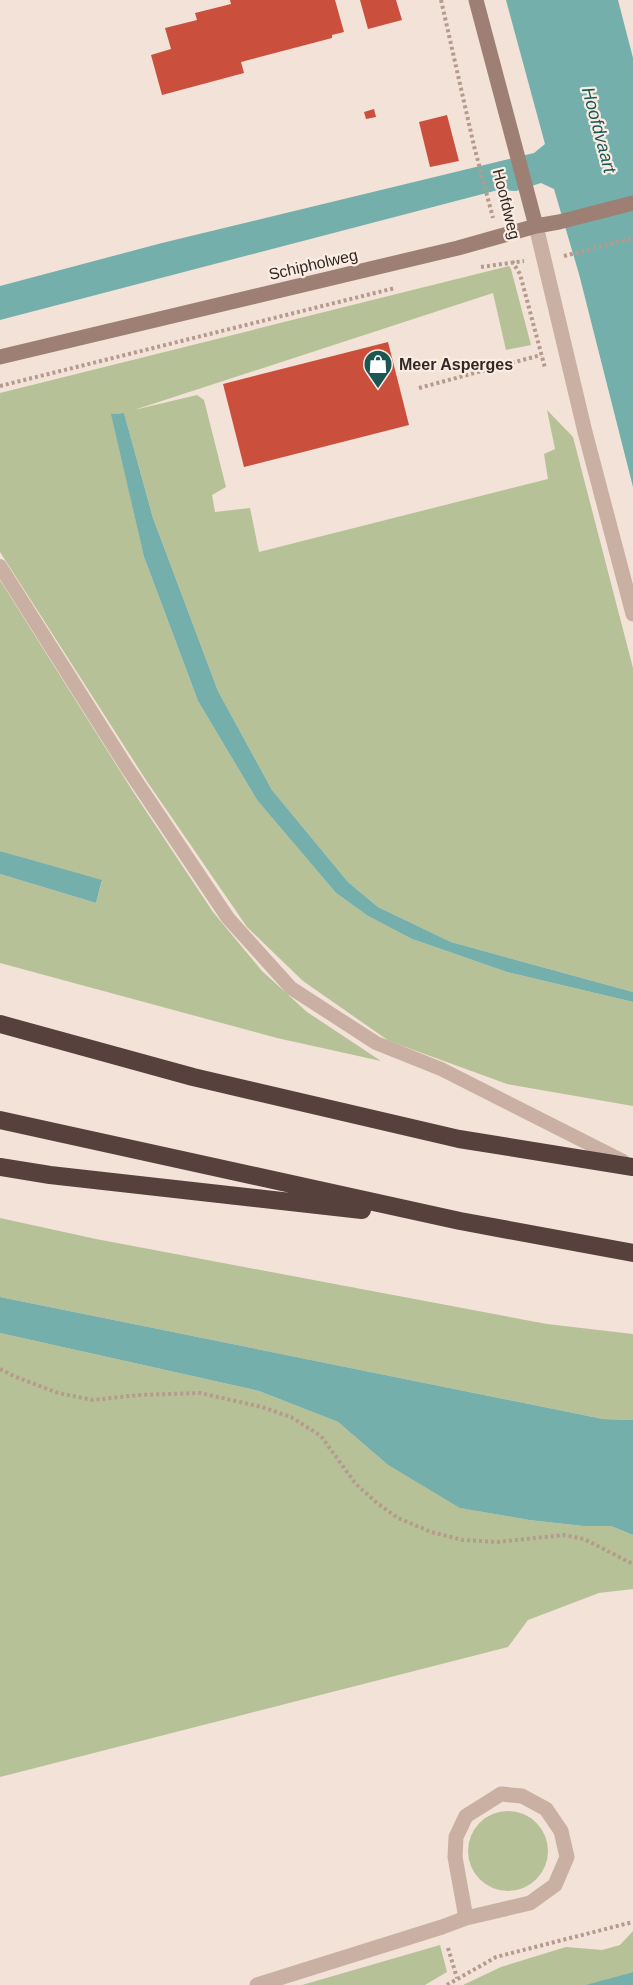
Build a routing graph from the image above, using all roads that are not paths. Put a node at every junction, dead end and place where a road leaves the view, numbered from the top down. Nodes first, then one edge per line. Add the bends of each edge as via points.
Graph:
1 (476, 0) edge
2 (633, 203) edge
3 (536, 226) junction
4 (0, 357) edge
5 (0, 566) edge
6 (633, 614) edge
7 (0, 1024) edge
8 (0, 1120) edge
9 (0, 1167) edge
10 (633, 1167) edge
11 (460, 1221) junction
12 (633, 1252) edge
13 (466, 1917) junction
14 (257, 1985) edge

1 - 3 main road, Hoofdweg
2 - 3 main road, Schipholweg
3 - 4 main road, Schipholweg
3 - 6 street, Hoofdweg
5 - 10 lane via 228,918 291,988 376,1043 441,1069
7 - 10 highway via 193,1077 459,1139
8 - 11 highway
9 - 11 highway
11 - 12 highway
13 - 13 street via 530,1903 555,1885 567,1857 561,1831 546,1809 522,1796 501,1794 466,1816 456,1837 455,1857
13 - 14 street

